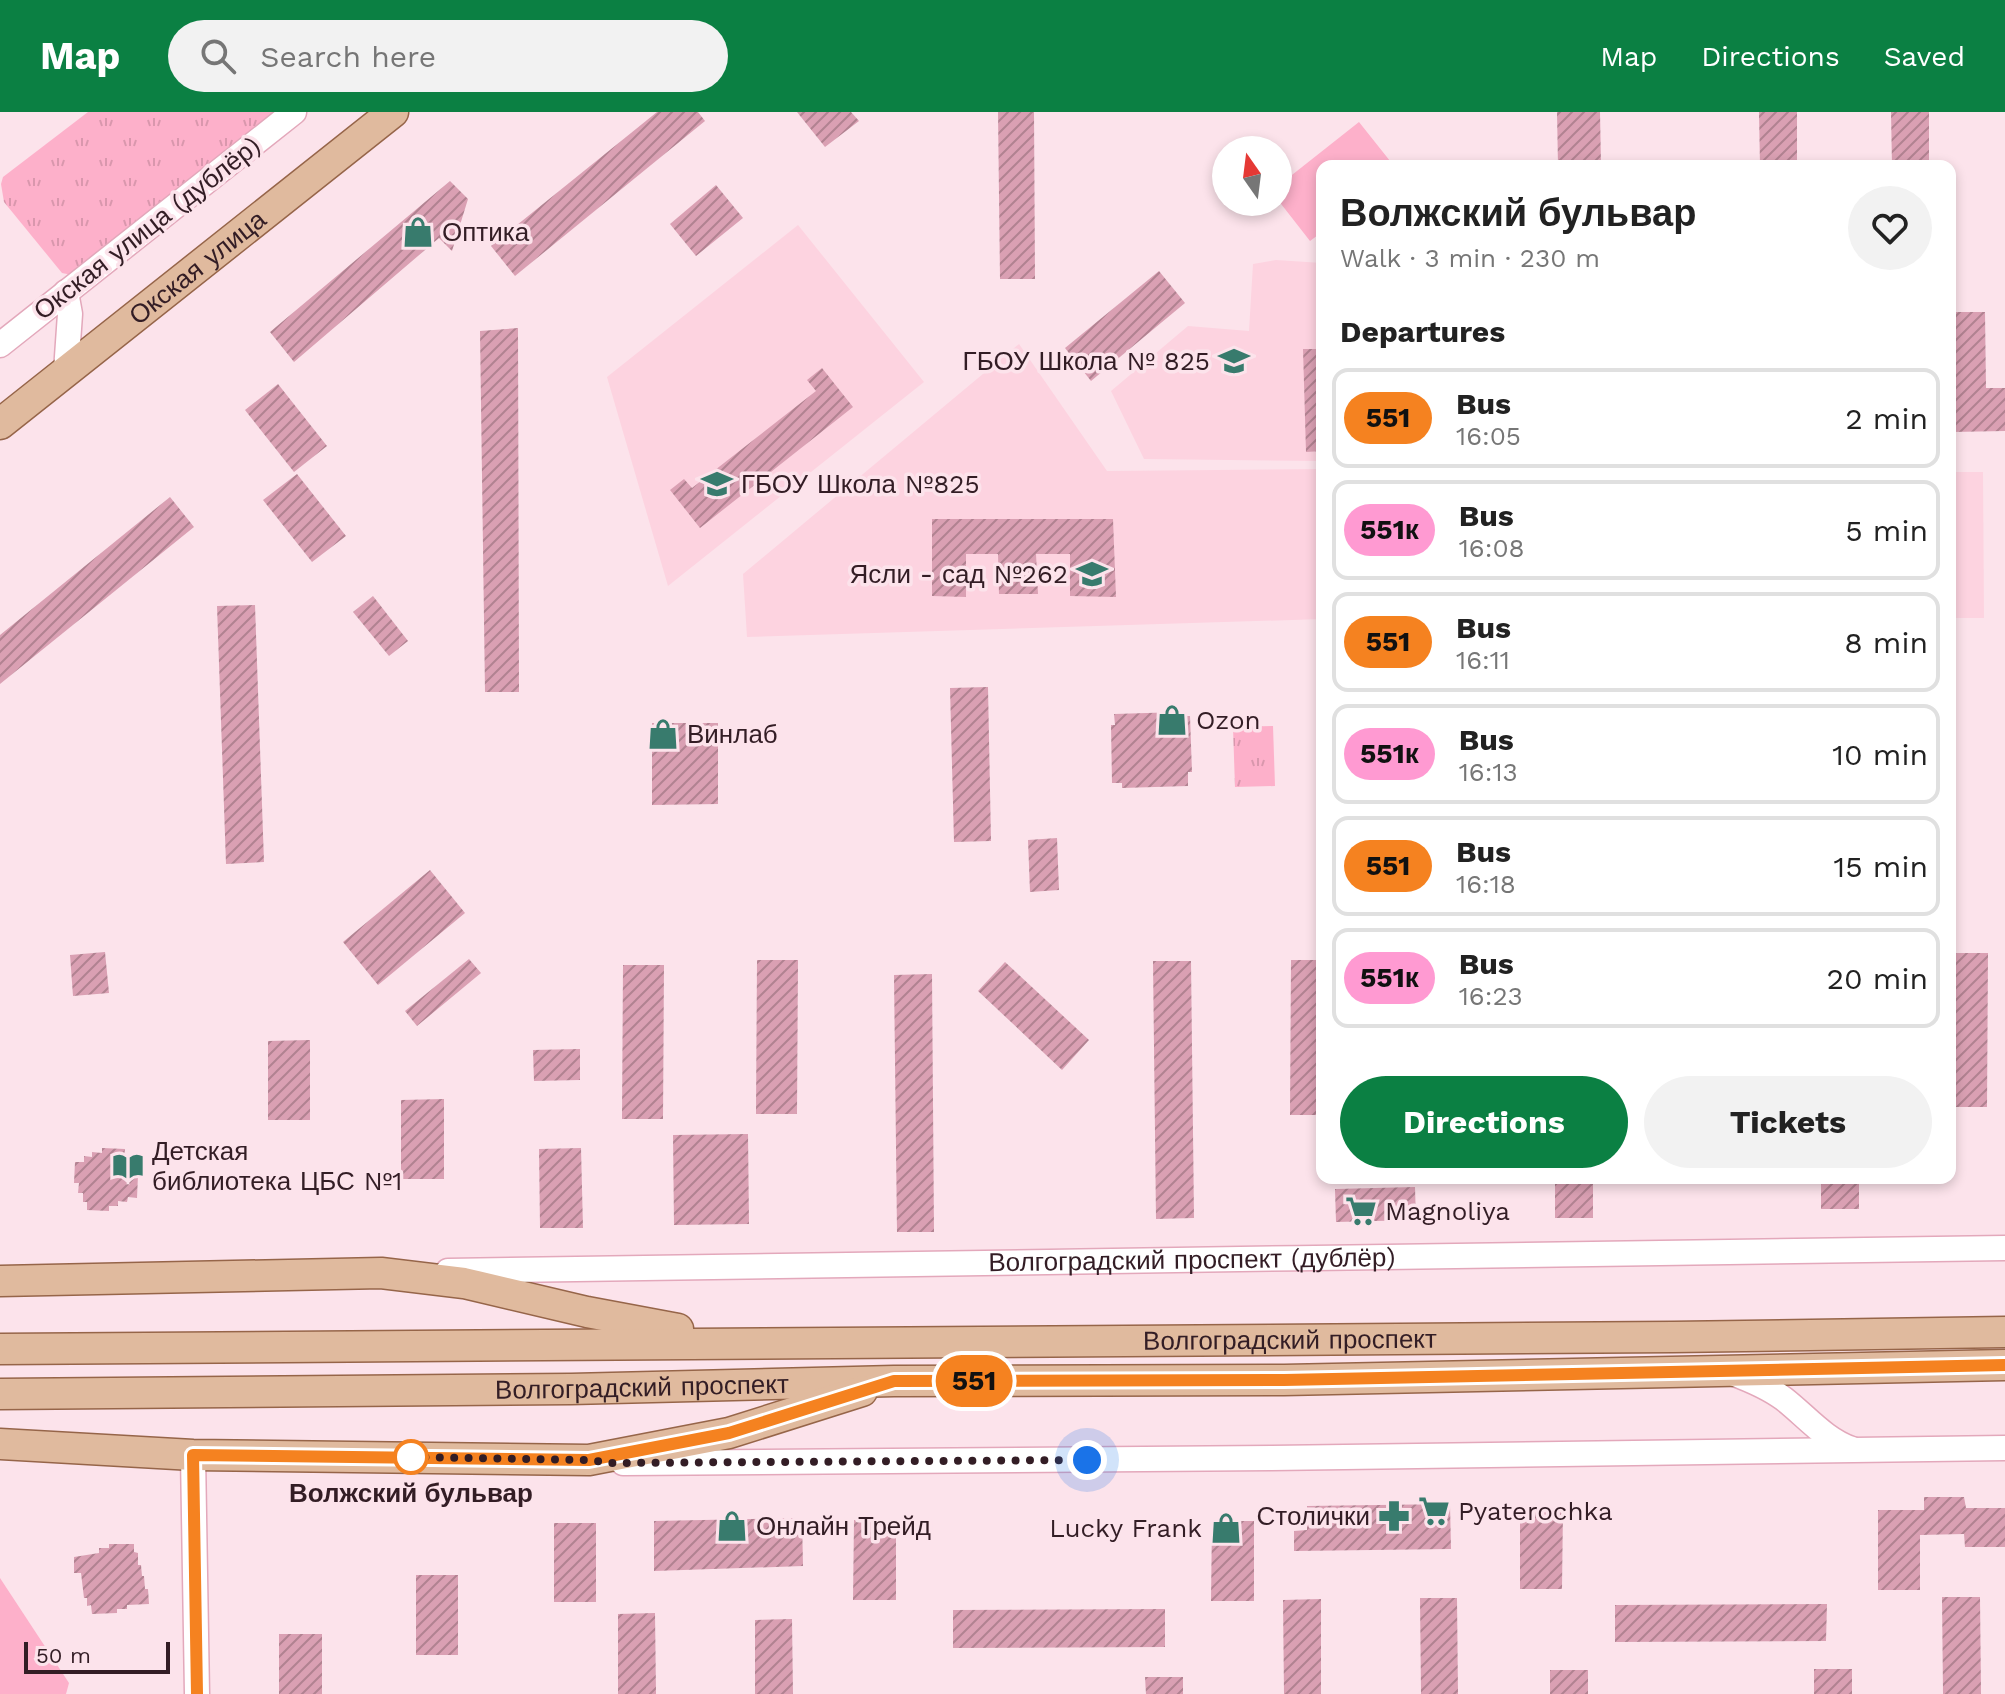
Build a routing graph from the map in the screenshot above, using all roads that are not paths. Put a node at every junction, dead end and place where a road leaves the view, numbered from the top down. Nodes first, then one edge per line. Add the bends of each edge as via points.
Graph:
1 (294, 112) edge
2 (393, 112) edge
3 (66, 292) junction
4 (0, 345) edge
5 (66, 371) junction
6 (0, 424) edge
7 (2005, 1248) edge
8 (381, 1273) junction
9 (0, 1281) edge
10 (2005, 1332) edge
11 (754, 1343) junction
12 (0, 1349) edge
13 (2005, 1365) edge
14 (1722, 1370) junction
15 (894, 1381) junction
16 (0, 1394) edge
17 (0, 1444) edge
18 (2005, 1448) edge
19 (1858, 1451) junction
20 (193, 1455) junction
21 (589, 1460) junction
22 (197, 1694) edge

1 - 3 street, Окская улица (дублёр)
2 - 5 main road, Окская улица
3 - 4 street, Окская улица (дублёр)
3 - 5 street
5 - 6 main road, Окская улица
7 - 8 street, Волгоградский проспект (дублёр)
8 - 9 main road, Волгоградский проспект (дублёр)
8 - 11 main road, Волгоградский проспект (дублёр) via 464,1283
10 - 11 main road, Волгоградский проспект
11 - 12 main road, Волгоградский проспект
13 - 14 main road, Волгоградский проспект
14 - 15 main road, Волгоградский проспект
14 - 19 street via 1758,1382 1832,1439
15 - 16 main road, Волгоградский проспект
15 - 21 main road via 729,1433
17 - 20 main road
18 - 19 street
19 - 21 street
20 - 21 main road
20 - 22 street

